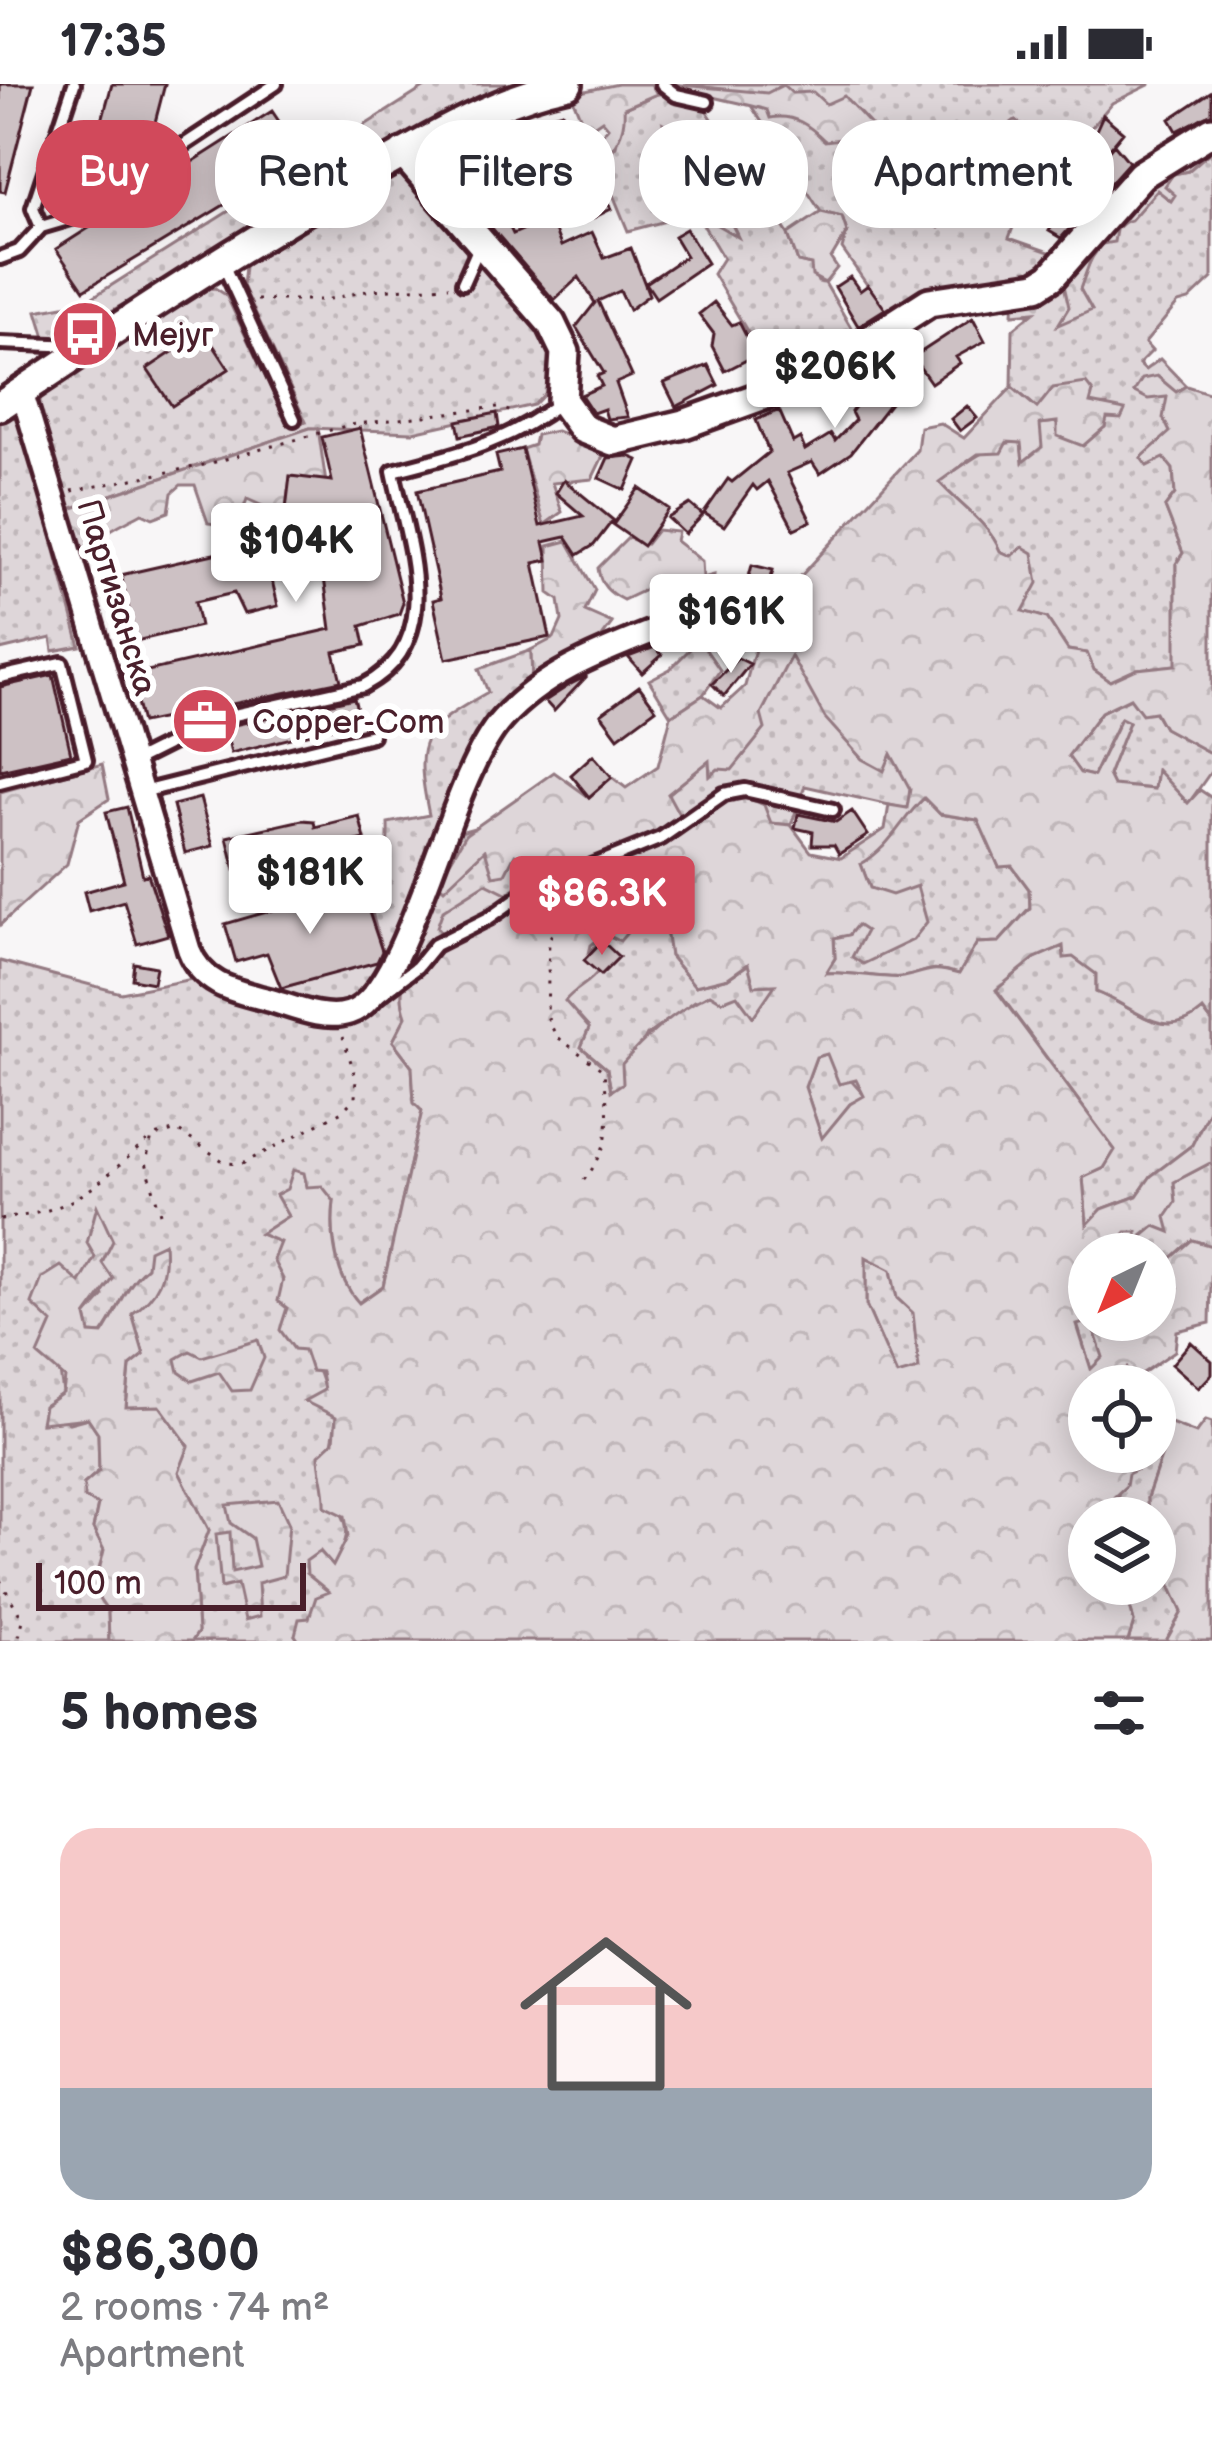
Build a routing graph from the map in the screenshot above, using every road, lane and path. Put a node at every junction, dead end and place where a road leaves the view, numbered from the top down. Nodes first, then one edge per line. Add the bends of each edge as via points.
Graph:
1 (74, 84) edge
2 (276, 84) edge
3 (568, 84) edge
4 (662, 84) edge
5 (706, 102) dead end
6 (62, 120) edge
7 (1212, 131) edge
8 (191, 140) edge
9 (403, 153) junction
10 (39, 228) edge
11 (480, 244) junction
12 (0, 258) edge
13 (220, 258) junction
14 (463, 284) joint
15 (239, 299) junction
16 (0, 343) edge
17 (88, 347) junction
18 (11, 399) edge
19 (562, 400) junction
20 (294, 419) dead end
21 (536, 421) junction
22 (53, 495) junction
23 (684, 619) dead end
24 (0, 677) edge
25 (372, 735) dead end
26 (133, 762) junction
27 (0, 782) edge
28 (142, 792) junction
29 (833, 810) dead end
30 (582, 870) junction
31 (371, 1001) junction
32 (320, 1014) junction
33 (152, 1137) junction
34 (583, 1181) dead end
35 (160, 1213) dead end
36 (0, 1220) edge
37 (0, 1580) edge
38 (18, 1641) edge

1 - 6 lane
2 - 8 lane
3 - 9 street via 531,92
4 - 5 lane
7 - 19 street via 1141,176 1037,286 929,302 809,379 647,434 597,436
9 - 11 street
9 - 13 street
10 - 12 lane
11 - 14 lane
11 - 19 street via 559,337 567,367
13 - 15 lane
13 - 17 street
14 - 15 path via 326,300
15 - 20 lane
16 - 17 lane
17 - 18 street
18 - 22 street, Партизанска
19 - 21 lane
21 - 22 path via 497,407 349,425
21 - 26 lane via 484,449 393,471 418,607 407,642 381,677 221,718
22 - 26 street, Партизанска
23 - 31 street via 558,672 487,737 400,951
24 - 27 lane via 62,663 86,760
25 - 28 lane
26 - 28 street, Партизанска
28 - 32 street, Партизанска via 202,974 227,989
29 - 30 lane via 745,790 724,794 661,838
30 - 31 lane via 547,877 435,945
30 - 34 path via 580,889 549,939 544,994 556,1036 604,1071 608,1144
31 - 32 street, Партизанска via 348,1014
32 - 33 path via 343,1037 356,1078 355,1098 343,1111 242,1164 226,1163 177,1130
33 - 35 path via 146,1162
33 - 36 path via 74,1202
37 - 38 path via 22,1620

